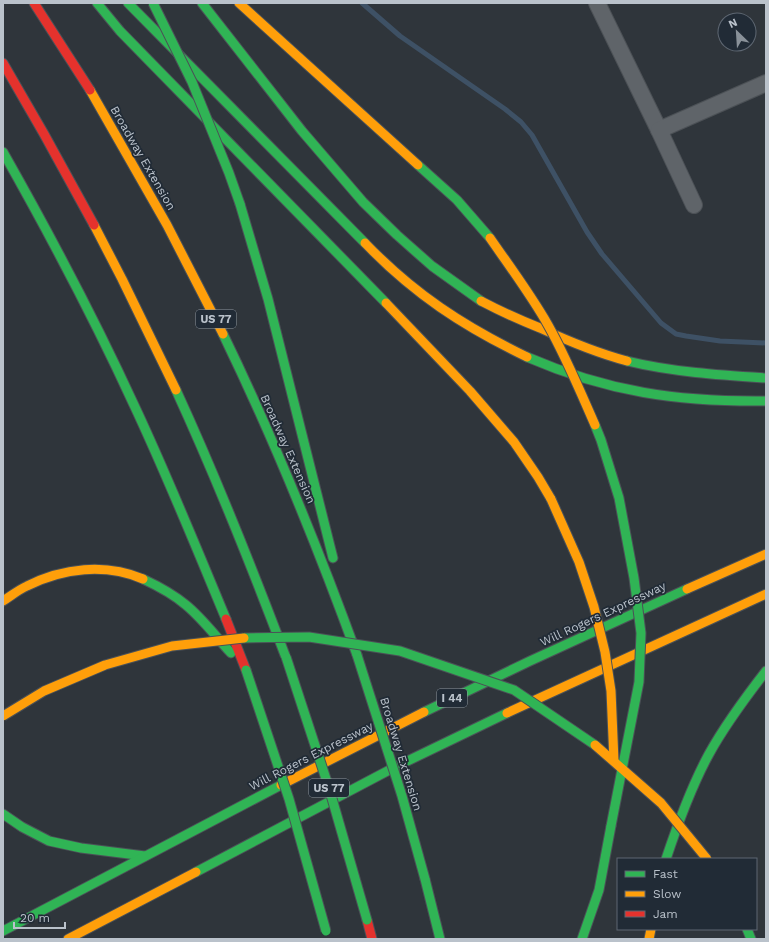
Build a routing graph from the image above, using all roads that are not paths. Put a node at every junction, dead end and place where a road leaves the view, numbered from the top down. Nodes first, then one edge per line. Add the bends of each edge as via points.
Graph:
1 (34, 3) edge
2 (97, 3) edge
3 (128, 3) edge
4 (153, 3) edge
5 (202, 3) edge
6 (239, 3) edge
7 (597, 3) edge
8 (3, 63) edge
9 (766, 83) edge
10 (659, 130) junction
11 (3, 152) edge
12 (694, 205) dead end
13 (766, 378) edge
14 (766, 401) edge
15 (766, 554) edge
16 (766, 594) edge
17 (3, 601) edge
18 (357, 655) junction
19 (246, 670) junction
20 (766, 672) edge
21 (3, 716) edge
22 (3, 814) edge
23 (610, 826) junction
24 (145, 856) junction
25 (666, 858) edge
26 (706, 858) edge
27 (130, 907) junction
28 (111, 928) dead end
29 (748, 930) edge
30 (3, 931) edge
31 (327, 935) edge
32 (68, 939) edge
33 (372, 939) edge
34 (440, 939) edge
35 (582, 939) edge
36 (752, 939) edge

1 - 18 highway, Broadway Extension / US 77 via 106,117 205,295 305,516
2 - 23 highway, bridge via 140,51 470,391 514,442 538,477 551,499 579,562 605,652 614,736 615,788
3 - 14 highway via 387,266 459,322 545,365 596,382 632,391 669,396
4 - 18 highway, bridge via 192,82 240,204 268,299
5 - 13 highway via 333,168 365,204 393,233 472,295 518,319 578,345 626,361 691,372
6 - 23 highway, bridge via 457,200 490,238 529,294 574,376 601,440 619,498 634,578 640,633 639,682
7 - 10 street
8 - 33 highway, US 77, bridge via 113,258 183,402 218,482 286,657 329,788
9 - 10 street
10 - 12 street
11 - 19 highway via 56,248 151,441
15 - 24 highway, Will Rogers Expressway / I 44 via 504,673 389,729
16 - 27 highway via 402,764
17 - 19 highway via 33,582 72,570 93,568 137,575 186,604
18 - 34 highway, Broadway Extension / US 77, bridge via 402,796
19 - 31 highway, bridge via 289,800
20 - 25 highway via 741,703 702,767
21 - 26 highway, bridge via 44,691 105,665 172,646 252,637 309,637 400,651 514,690 590,741 661,803
22 - 24 highway via 49,841
23 - 35 highway via 599,890
24 - 30 highway, Will Rogers Expressway / I 44
27 - 28 highway
27 - 32 highway
29 - 36 highway

